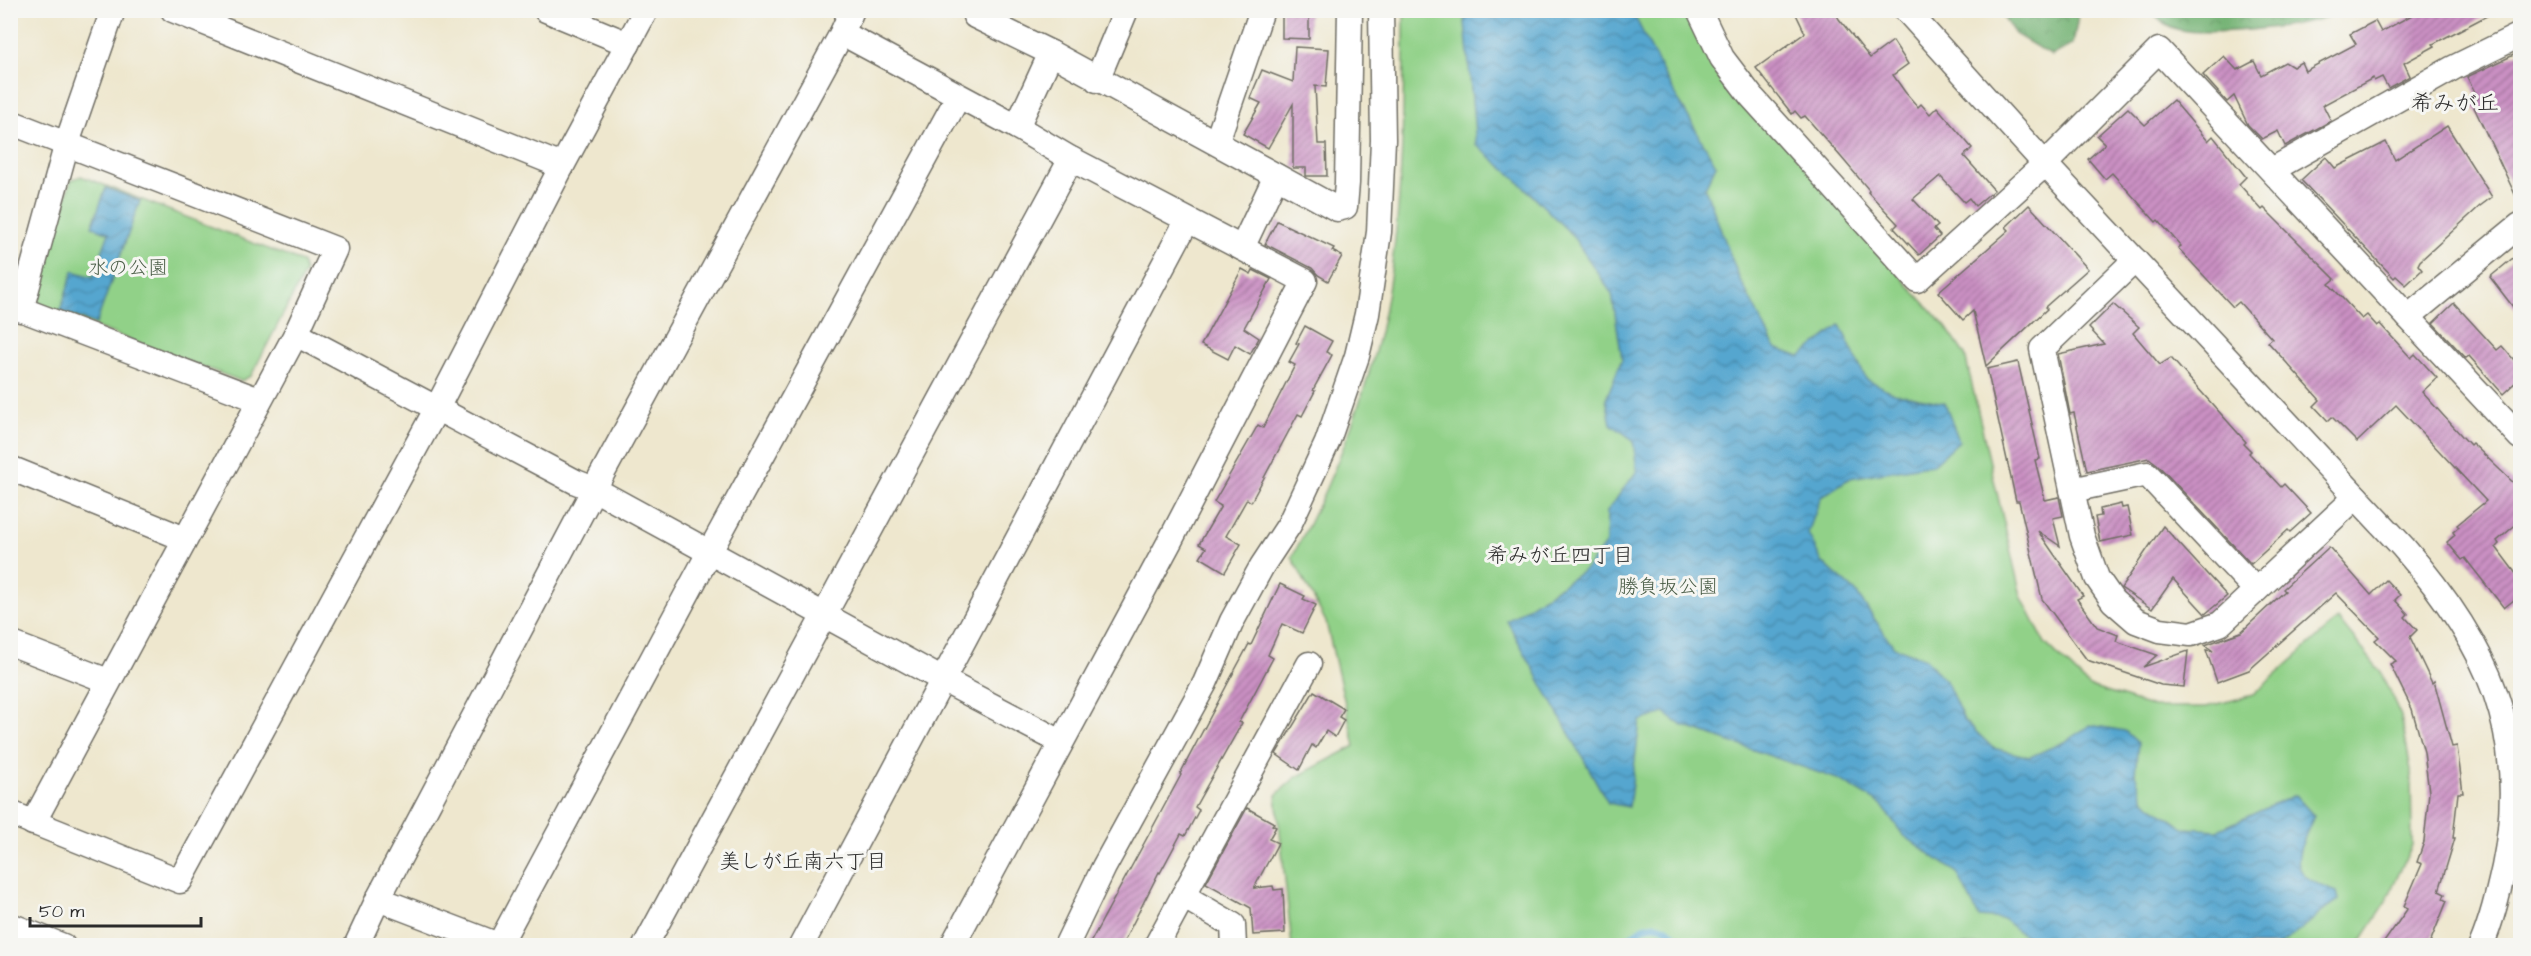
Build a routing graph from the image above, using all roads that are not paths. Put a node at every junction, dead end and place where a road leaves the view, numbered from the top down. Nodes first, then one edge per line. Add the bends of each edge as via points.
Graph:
1 (113, 10) edge
2 (173, 10) edge
3 (546, 10) edge
4 (646, 10) edge
5 (852, 10) edge
6 (977, 10) edge
7 (1126, 10) edge
8 (1262, 10) edge
9 (1350, 10) edge
10 (1381, 10) edge
11 (1699, 10) edge
12 (1906, 10) edge
13 (842, 33) junction
14 (2520, 35) edge
15 (628, 44) junction
16 (1051, 53) junction
17 (1097, 80) junction
18 (958, 97) junction
19 (10, 122) edge
20 (1017, 127) junction
21 (1217, 141) junction
22 (67, 143) junction
23 (1071, 159) junction
24 (2045, 164) junction
25 (562, 166) junction
26 (2272, 170) junction
27 (1276, 176) junction
28 (1187, 221) junction
29 (2520, 225) edge
30 (1242, 248) junction
31 (2135, 260) junction
32 (16, 308) edge
33 (2408, 317) junction
34 (296, 334) junction
35 (259, 400) junction
36 (437, 408) junction
37 (2519, 432) edge
38 (10, 468) edge
39 (594, 489) junction
40 (2072, 490) junction
41 (2356, 497) junction
42 (185, 538) junction
43 (709, 553) junction
44 (2255, 589) junction
45 (825, 615) junction
46 (10, 643) edge
47 (1309, 664) dead end
48 (943, 680) junction
49 (108, 681) junction
50 (1061, 742) junction
51 (2516, 759) edge
52 (10, 813) edge
53 (33, 823) junction
54 (1183, 896) junction
55 (378, 899) junction
56 (10, 926) edge
57 (63, 945) edge
58 (356, 945) edge
59 (500, 945) edge
60 (645, 945) edge
61 (801, 945) edge
62 (952, 945) edge
63 (1066, 945) edge
64 (1156, 945) edge
65 (1234, 945) edge
66 (2481, 945) edge

1 - 22 street
2 - 25 street
3 - 15 street
4 - 15 street
5 - 13 street
6 - 16 street via 975,16
7 - 17 street
8 - 21 street
9 - 27 street via 1345,207 1337,209
10 - 63 street via 1383,140 1379,232 1358,356 1327,443 1290,525 1232,621 1205,684 1104,867
11 - 24 street via 1722,58 1751,96 1917,280
12 - 24 street
13 - 18 street
13 - 39 street
14 - 26 street via 2453,68
15 - 25 street
16 - 17 street
16 - 20 street
17 - 21 street
18 - 20 street
18 - 43 street
19 - 22 street
20 - 23 street
21 - 27 street
22 - 32 street
22 - 34 street via 336,249
23 - 28 street
23 - 45 street
24 - 26 street via 2159,50
24 - 31 street
25 - 36 street
26 - 33 street
27 - 30 street
28 - 30 street
28 - 48 street
29 - 33 street
30 - 50 street via 1305,281
31 - 40 street via 2042,349
31 - 41 street
32 - 35 street
33 - 37 street
34 - 35 street
34 - 36 street
35 - 42 street
36 - 39 street
36 - 53 street via 180,881
38 - 42 street
39 - 43 street
39 - 55 street
40 - 44 street via 2147,474
40 - 44 street via 2097,578 2113,601 2136,621 2160,630 2191,634 2220,624
41 - 44 street
41 - 51 street via 2438,587 2464,625 2498,694
42 - 49 street
43 - 45 street
43 - 59 street
45 - 48 street
45 - 60 street
46 - 49 street
47 - 54 street
48 - 50 street
48 - 61 street
49 - 53 street
50 - 62 street
51 - 66 street via 2511,831 2492,921
52 - 53 street
54 - 64 street
54 - 65 street via 1233,925
55 - 58 street
55 - 59 street
56 - 57 street

